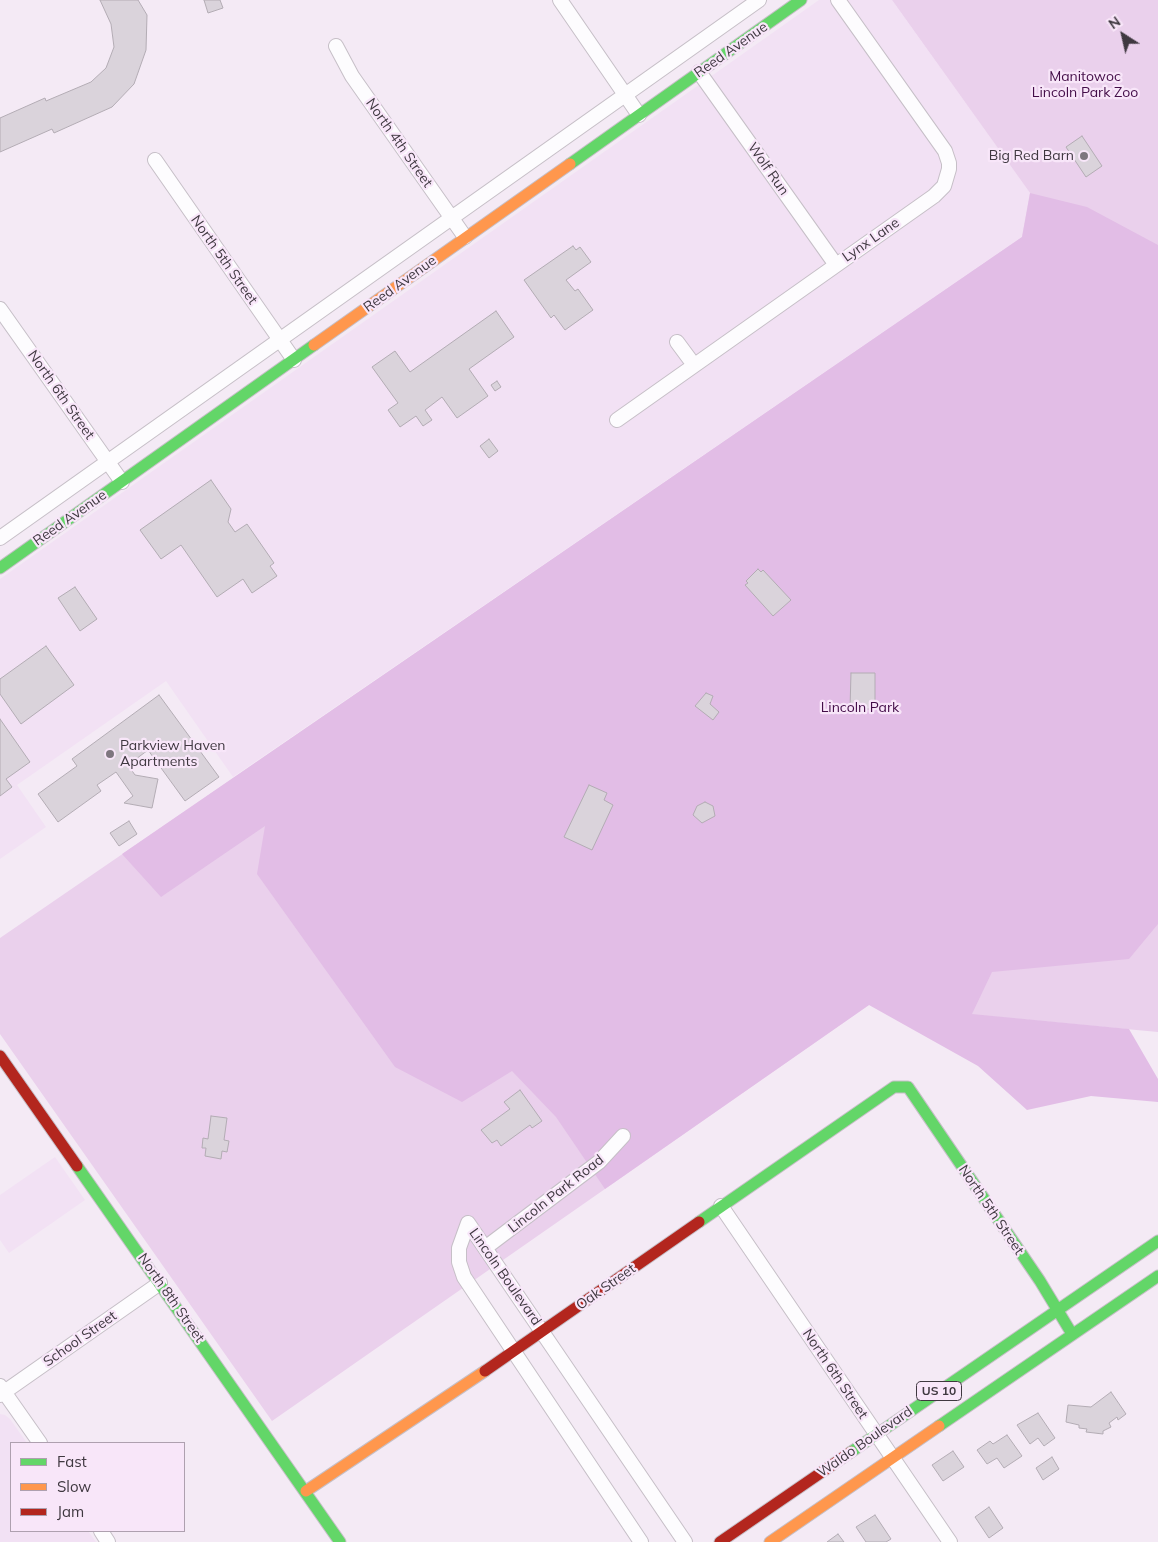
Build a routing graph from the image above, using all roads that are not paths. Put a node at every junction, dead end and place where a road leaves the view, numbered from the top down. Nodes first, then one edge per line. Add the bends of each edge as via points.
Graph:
1 (560, 0) edge
2 (759, 0) edge
3 (801, 0) edge
4 (838, 0) edge
5 (785, 4) edge
6 (336, 46) dead end
7 (699, 72) junction
8 (625, 95) junction
9 (639, 115) junction
10 (155, 160) dead end
11 (451, 217) junction
12 (465, 237) junction
13 (836, 265) junction
14 (0, 309) edge
15 (280, 340) junction
16 (677, 342) dead end
17 (294, 360) junction
18 (694, 366) junction
19 (617, 420) dead end
20 (108, 462) junction
21 (122, 482) junction
22 (0, 538) edge
23 (0, 568) edge
24 (0, 1056) edge
25 (908, 1087) joint
26 (623, 1136) dead end
27 (721, 1206) junction
28 (1158, 1241) edge
29 (485, 1248) junction
30 (1158, 1276) edge
31 (160, 1283) junction
32 (1058, 1310) junction
33 (542, 1332) junction
34 (1072, 1334) junction
35 (514, 1352) junction
36 (1, 1391) edge
37 (876, 1434) junction
38 (39, 1442) edge
39 (892, 1458) junction
40 (306, 1491) junction
41 (340, 1542) edge
42 (641, 1542) edge
43 (685, 1542) edge
44 (720, 1542) edge
45 (770, 1542) edge
46 (950, 1542) edge

1 - 8 street
2 - 8 street, Reed Avenue
3 - 5 street, Reed Avenue
4 - 13 street, Lynx Lane via 945,151 949,163 946,182 940,191
5 - 7 street, Reed Avenue
6 - 11 street, North 4th Street via 352,76
7 - 9 street, Reed Avenue
7 - 13 street, Wolf Run
8 - 9 street
8 - 11 street, Reed Avenue
9 - 12 street, Reed Avenue
10 - 15 street, North 5th Street
11 - 12 street, North 4th Street
11 - 15 street, Reed Avenue
12 - 17 street, Reed Avenue
13 - 18 street, Lynx Lane
14 - 20 street, North 6th Street
15 - 17 street, North 5th Street
15 - 20 street, Reed Avenue
16 - 18 street
17 - 21 street, Reed Avenue
18 - 19 street, Lynx Lane
20 - 21 street, North 6th Street
20 - 22 street, Reed Avenue
21 - 23 street, Reed Avenue
24 - 31 street, North 8th Street
25 - 27 street, Oak Street via 894,1087
25 - 32 street, North 5th Street
26 - 29 street, Lincoln Park Road via 599,1162
27 - 33 street, Oak Street
27 - 37 street, North 6th Street
28 - 32 street, Waldo Boulevard / US 10
29 - 33 street, Lincoln Boulevard
29 - 35 street, Lincoln Boulevard via 468,1223 459,1248 464,1277
30 - 34 street, Waldo Boulevard / US 10
31 - 36 street, School Street
31 - 40 street, North 8th Street
32 - 34 street, North 5th Street
32 - 37 street, Waldo Boulevard / US 10
33 - 35 street, Oak Street
33 - 43 street, Lincoln Boulevard
34 - 39 street, Waldo Boulevard / US 10
35 - 40 street, Oak Street
35 - 42 street, Lincoln Boulevard
36 - 38 street
37 - 39 street, North 6th Street
37 - 44 street, Waldo Boulevard / US 10
39 - 45 street, Waldo Boulevard / US 10
39 - 46 street, North 6th Street
40 - 41 street, North 8th Street

